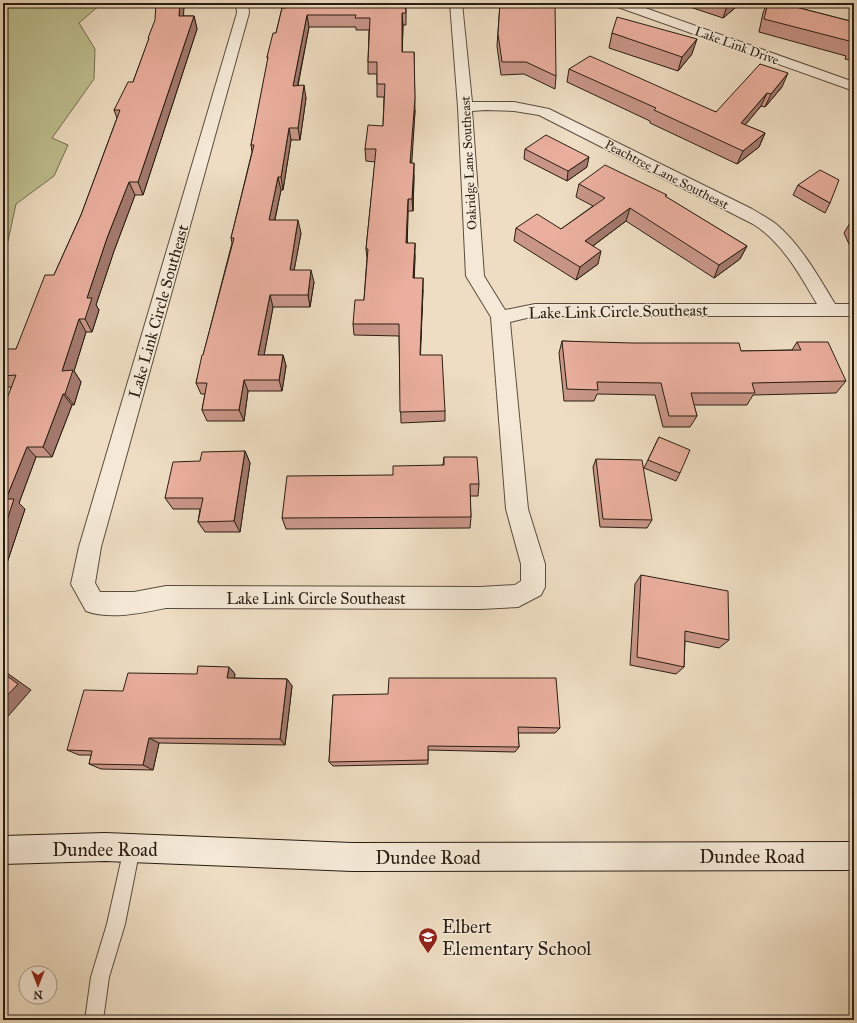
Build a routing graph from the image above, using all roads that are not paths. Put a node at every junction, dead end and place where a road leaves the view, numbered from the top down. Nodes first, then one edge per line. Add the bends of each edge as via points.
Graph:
1 (242, 3) edge
2 (456, 3) edge
3 (619, 3) edge
4 (854, 86) edge
5 (465, 107) junction
6 (828, 309) junction
7 (854, 310) edge
8 (500, 316) junction
9 (132, 848) junction
10 (3, 850) edge
11 (854, 856) edge
12 (94, 1020) edge

1 - 8 street, Lake Link Circle Southeast via 243,13 90,547 83,584 94,603 134,603 166,597 480,598 518,596 534,587 534,564 518,509
2 - 5 street, Oakridge Lane Southeast
3 - 4 street, Lake Link Drive
5 - 6 street, Peachtree Lane Southeast via 504,105 544,112 746,213 770,228 788,247
5 - 8 street, Oakridge Lane Southeast via 475,276
6 - 7 street, Lake Link Circle Southeast
6 - 8 street, Lake Link Circle Southeast via 535,310
9 - 10 street, Dundee Road
9 - 11 street, Dundee Road via 352,857
9 - 12 lane via 116,924 100,977

